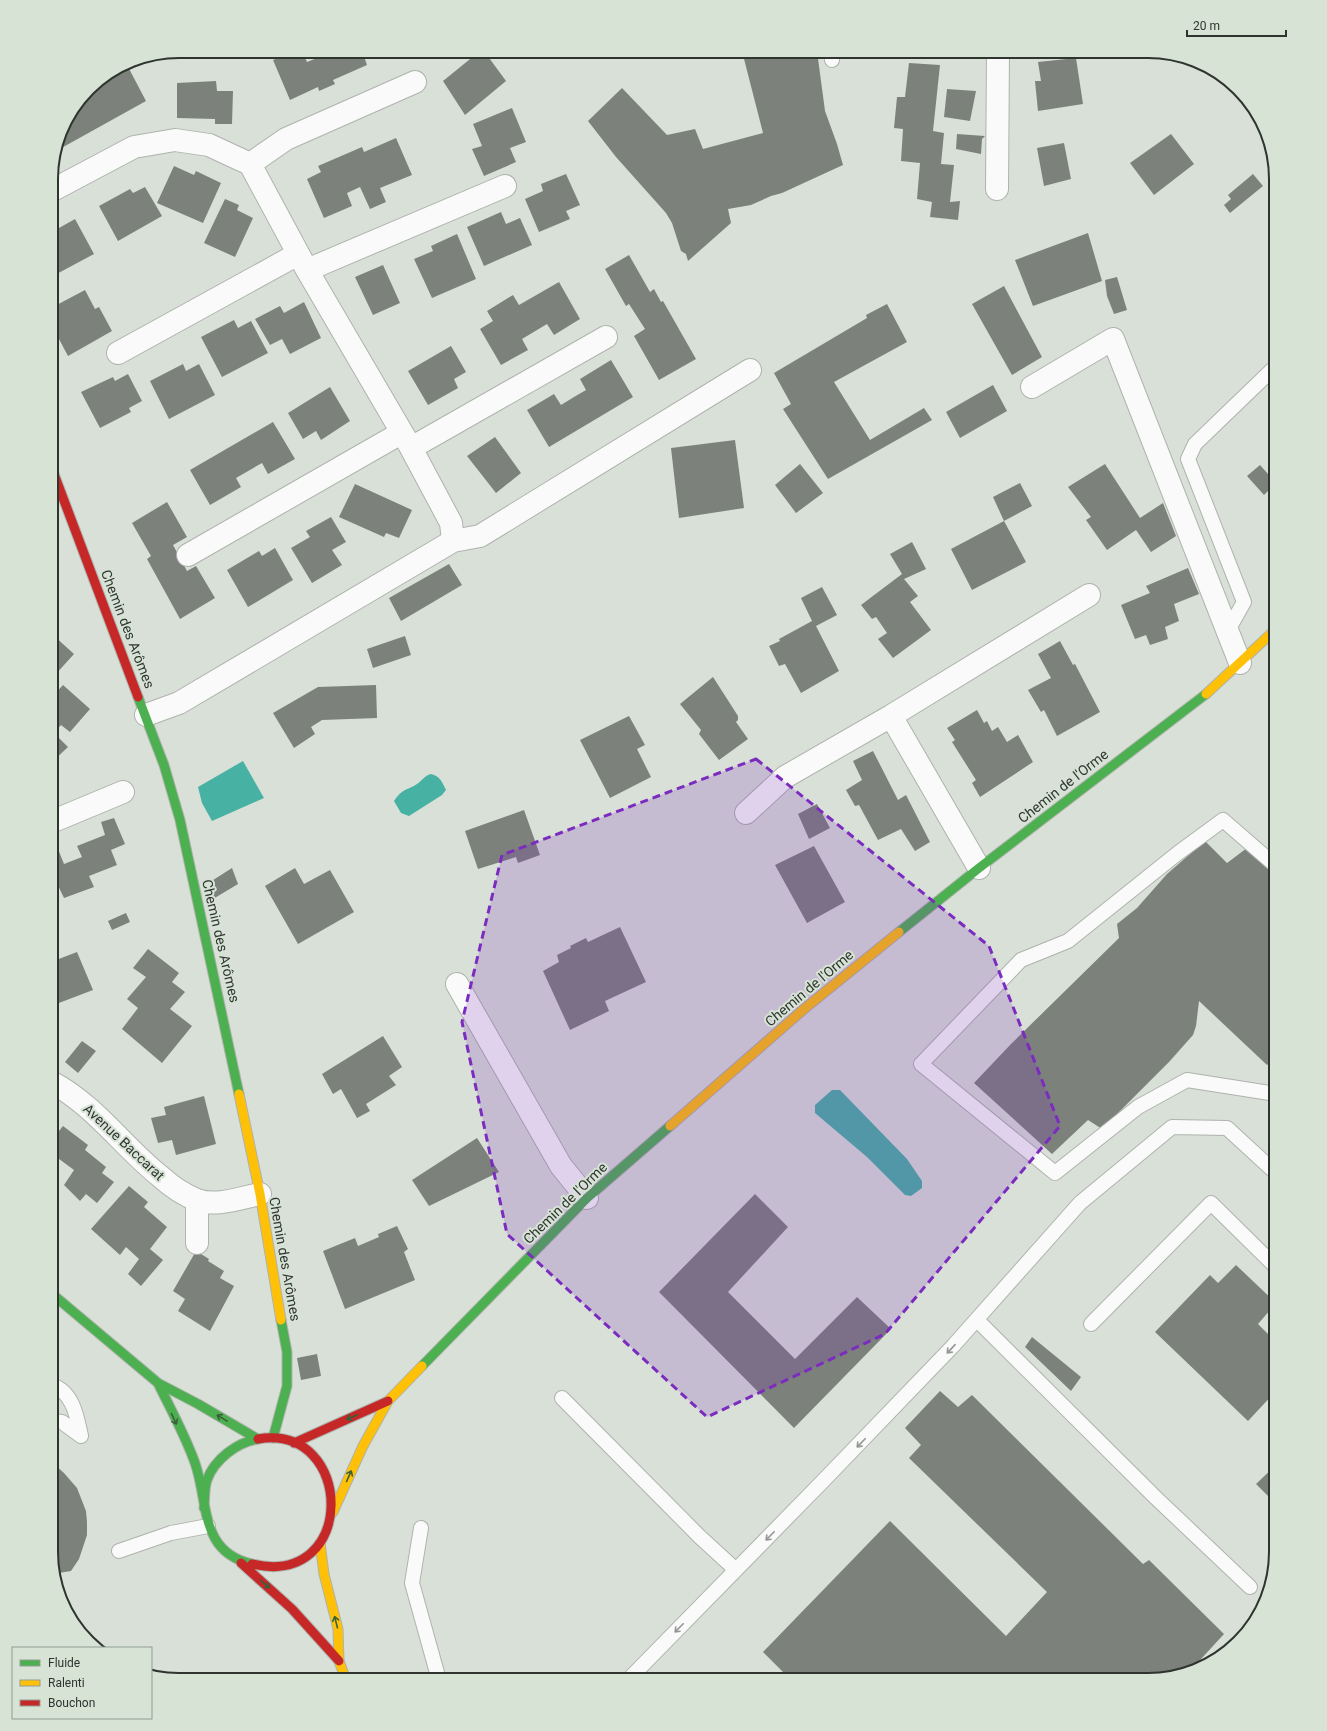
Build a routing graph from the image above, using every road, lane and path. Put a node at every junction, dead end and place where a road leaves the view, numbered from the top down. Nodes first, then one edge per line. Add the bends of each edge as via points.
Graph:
1 (998, 58) edge
2 (415, 82) dead end
3 (250, 164) junction
4 (505, 186) dead end
5 (58, 187) edge
6 (997, 189) dead end
7 (302, 262) junction
8 (606, 337) dead end
9 (118, 353) dead end
10 (750, 370) dead end
11 (1269, 373) edge
12 (1032, 387) dead end
13 (406, 440) junction
14 (58, 484) edge
15 (453, 541) junction
16 (188, 555) dead end
17 (1089, 595) dead end
18 (1227, 632) junction
19 (1269, 636) edge
20 (1240, 663) junction
21 (146, 715) junction
22 (891, 716) junction
23 (123, 792) dead end
24 (746, 813) dead end
25 (58, 819) edge
26 (1269, 860) edge
27 (979, 868) junction
28 (457, 984) dead end
29 (58, 1086) edge
30 (1269, 1093) edge
31 (1269, 1167) edge
32 (260, 1194) junction
33 (587, 1198) junction
34 (197, 1200) junction
35 (197, 1243) dead end
36 (1269, 1260) edge
37 (58, 1299) edge
38 (977, 1320) junction
39 (1091, 1324) dead end
40 (158, 1383) junction
41 (58, 1388) edge
42 (562, 1398) dead end
43 (388, 1401) junction
44 (58, 1422) edge
45 (256, 1438) junction
46 (273, 1438) junction
47 (294, 1442) junction
48 (204, 1508) junction
49 (333, 1512) junction
50 (208, 1526) junction
51 (421, 1528) dead end
52 (320, 1543) junction
53 (119, 1551) dead end
54 (235, 1558) junction
55 (736, 1570) junction
56 (1250, 1588) dead end
57 (340, 1661) junction
58 (344, 1673) edge
59 (437, 1673) edge
60 (635, 1673) edge

1 - 6 street
2 - 3 street via 286,139
3 - 5 street via 209,145 175,140 134,147
3 - 7 street
4 - 7 street
7 - 9 street
7 - 13 street
8 - 13 street
10 - 15 street via 480,536
11 - 18 lane via 1195,444 1188,459 1244,602
12 - 18 street via 1113,340
13 - 15 street via 451,523
13 - 16 street
14 - 21 street, Chemin des Arômes
15 - 21 street via 179,703
17 - 22 street
18 - 20 street
19 - 20 street, Chemin de l'Orme
20 - 27 street, Chemin de l'Orme via 1210,691
21 - 32 street, Chemin des Arômes via 180,820
22 - 24 street via 785,777
22 - 27 street
23 - 25 street
26 - 30 lane via 1223,820 1068,941 1021,960 921,1064 1055,1173 1138,1107 1187,1080
27 - 33 street, Chemin de l'Orme via 804,1009
28 - 33 street via 561,1166
29 - 34 street, Avenue Baccarat via 86,1105 141,1161 172,1186
31 - 38 lane via 1227,1128 1172,1127 1080,1202
32 - 34 street, Avenue Baccarat via 218,1203
32 - 46 street, Chemin des Arômes via 287,1352 287,1386
33 - 43 street, Chemin de l'Orme
34 - 35 street
36 - 39 lane via 1211,1203
37 - 40 street
38 -> 55 lane
38 - 56 lane
45 -> 40 street
40 -> 48 street via 195,1464
41 - 44 lane via 75,1408 81,1436
42 - 55 lane
43 -> 47 street, Chemin de l'Orme
49 -> 43 street, Chemin de l'Orme via 362,1446
45 - 46 street
45 - 48 street via 237,1445 220,1460 207,1480
46 - 47 street
47 - 49 street via 311,1452 325,1469 332,1489
48 - 50 street
49 - 52 street via 328,1530
50 - 53 lane via 172,1533
50 - 54 street via 218,1544
51 - 59 lane via 412,1583
52 - 54 street via 306,1556 272,1568 251,1565
57 -> 52 street via 338,1629 324,1574
54 -> 57 street via 308,1624
55 -> 60 lane
57 - 58 street

